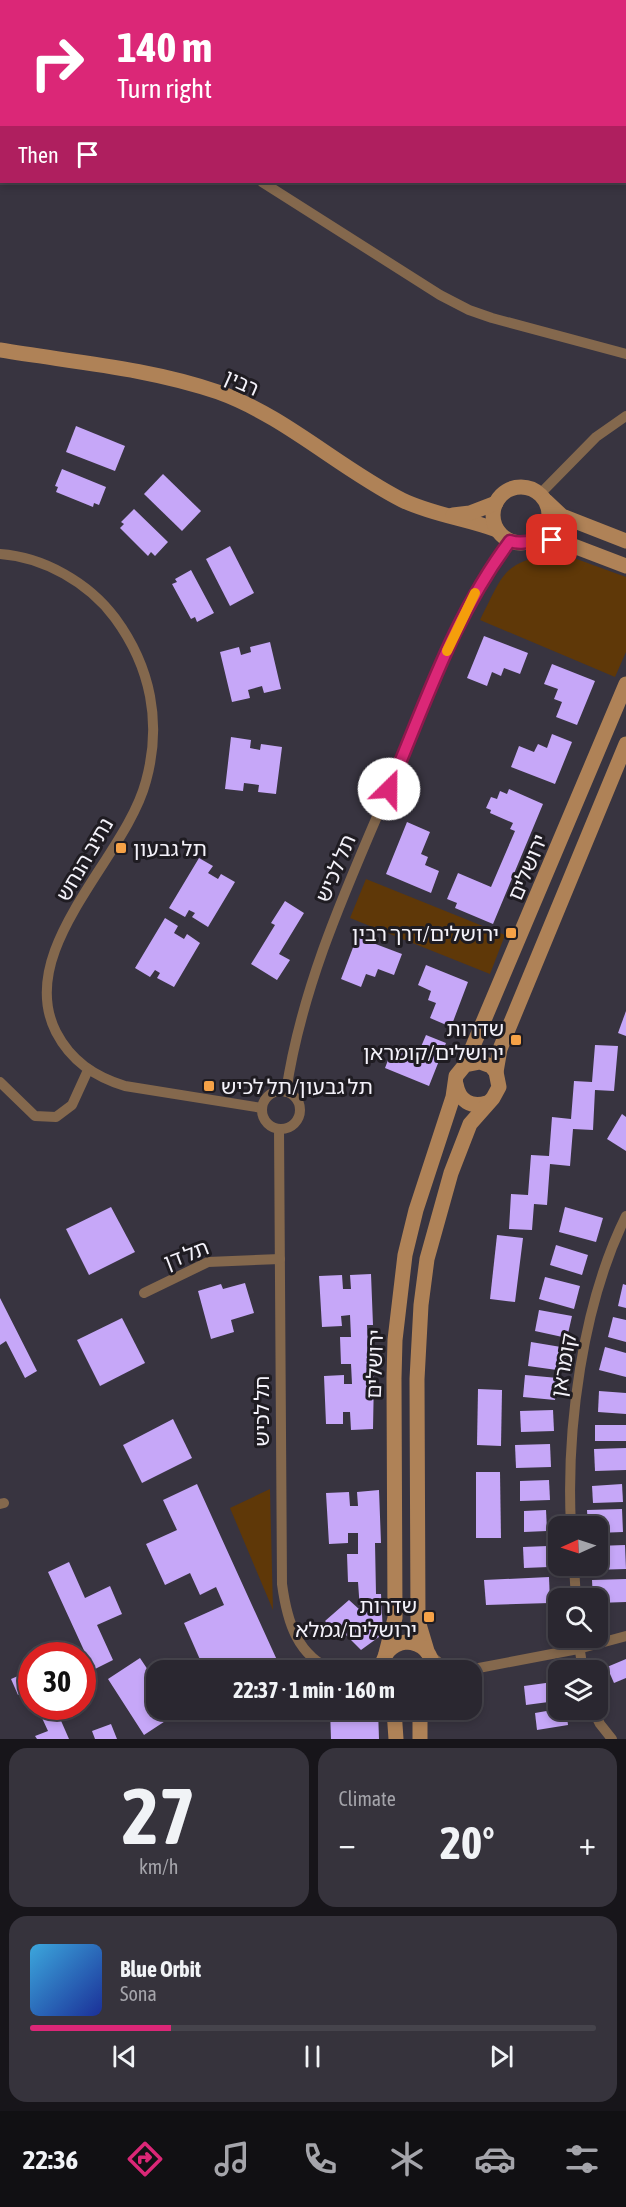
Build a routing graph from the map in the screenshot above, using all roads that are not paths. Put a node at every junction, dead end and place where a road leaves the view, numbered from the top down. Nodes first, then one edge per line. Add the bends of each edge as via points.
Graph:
1 (264, 183) edge
2 (0, 350) edge
3 (626, 354) edge
4 (626, 416) edge
5 (543, 497) junction
6 (496, 504) junction
7 (444, 516) junction
8 (497, 530) junction
9 (536, 540) junction
10 (510, 541) junction
11 (626, 541) edge
12 (0, 554) edge
13 (626, 566) edge
14 (626, 684) edge
15 (626, 744) edge
16 (465, 1065) junction
17 (88, 1070) junction
18 (496, 1072) junction
19 (0, 1082) edge
20 (456, 1084) junction
21 (286, 1092) junction
22 (487, 1103) junction
23 (262, 1108) junction
24 (279, 1129) junction
25 (626, 1216) edge
26 (280, 1259) junction
27 (144, 1293) dead end
28 (571, 1516) edge
29 (626, 1636) edge
30 (608, 1639) edge
31 (561, 1648) edge
32 (386, 1653) junction
33 (429, 1653) junction
34 (315, 1660) edge
35 (384, 1660) edge
36 (431, 1660) edge
37 (437, 1660) edge
38 (482, 1666) edge
39 (395, 1720) edge
40 (420, 1720) edge
41 (598, 1720) edge
42 (396, 1739) edge
43 (420, 1739) edge
44 (612, 1739) edge

1 - 3 street via 469,310
2 - 7 main road, רבין via 171,379 219,393 267,417 402,500
4 - 5 street via 596,437
5 - 6 main road via 529,488 515,488 503,493
5 - 9 main road via 549,523
5 - 11 main road via 561,516
6 - 7 main road
6 - 8 main road via 493,517
7 - 8 main road, רבין
8 - 10 main road
9 - 10 main road via 523,544
9 - 13 main road via 571,545
10 - 21 street, תל לכיש via 460,621 340,907 302,1013
12 - 17 street, נתיב הנחש via 48,566 80,583 107,608 129,637 145,670 153,706 154,744 146,783 128,822 58,942 50,964 47,986 53,1025 74,1058
14 - 16 main road, ירושלים
15 - 18 main road, ירושלים via 500,1049
16 - 18 main road via 480,1062
16 - 20 main road via 456,1076
17 - 19 street via 72,1105 56,1117 35,1116
17 - 23 street, נתיב הנחש via 125,1086
18 - 22 main road via 499,1087
20 - 22 main road via 461,1098 467,1102
20 - 32 main road, ירושלים via 416,1210 399,1302 394,1378 395,1618
21 - 23 street via 271,1094
21 - 24 street via 295,1098 299,1112 292,1125
22 - 33 main road, ירושלים via 470,1124 451,1173 428,1259 422,1305 417,1379 418,1621
23 - 24 street via 266,1122
24 - 26 street, תל לכיש
25 - 28 street, קומראן via 599,1291 578,1378
26 - 27 street, תל דן via 208,1262
26 - 34 street, תל לכיש via 285,1605 289,1623
29 - 30 street
31 - 38 street
32 - 33 main road via 406,1642 418,1644
32 - 35 main road, ירושלים
33 - 36 main road, ירושלים
33 - 37 street
39 - 42 main road
40 - 43 main road
41 - 44 street

